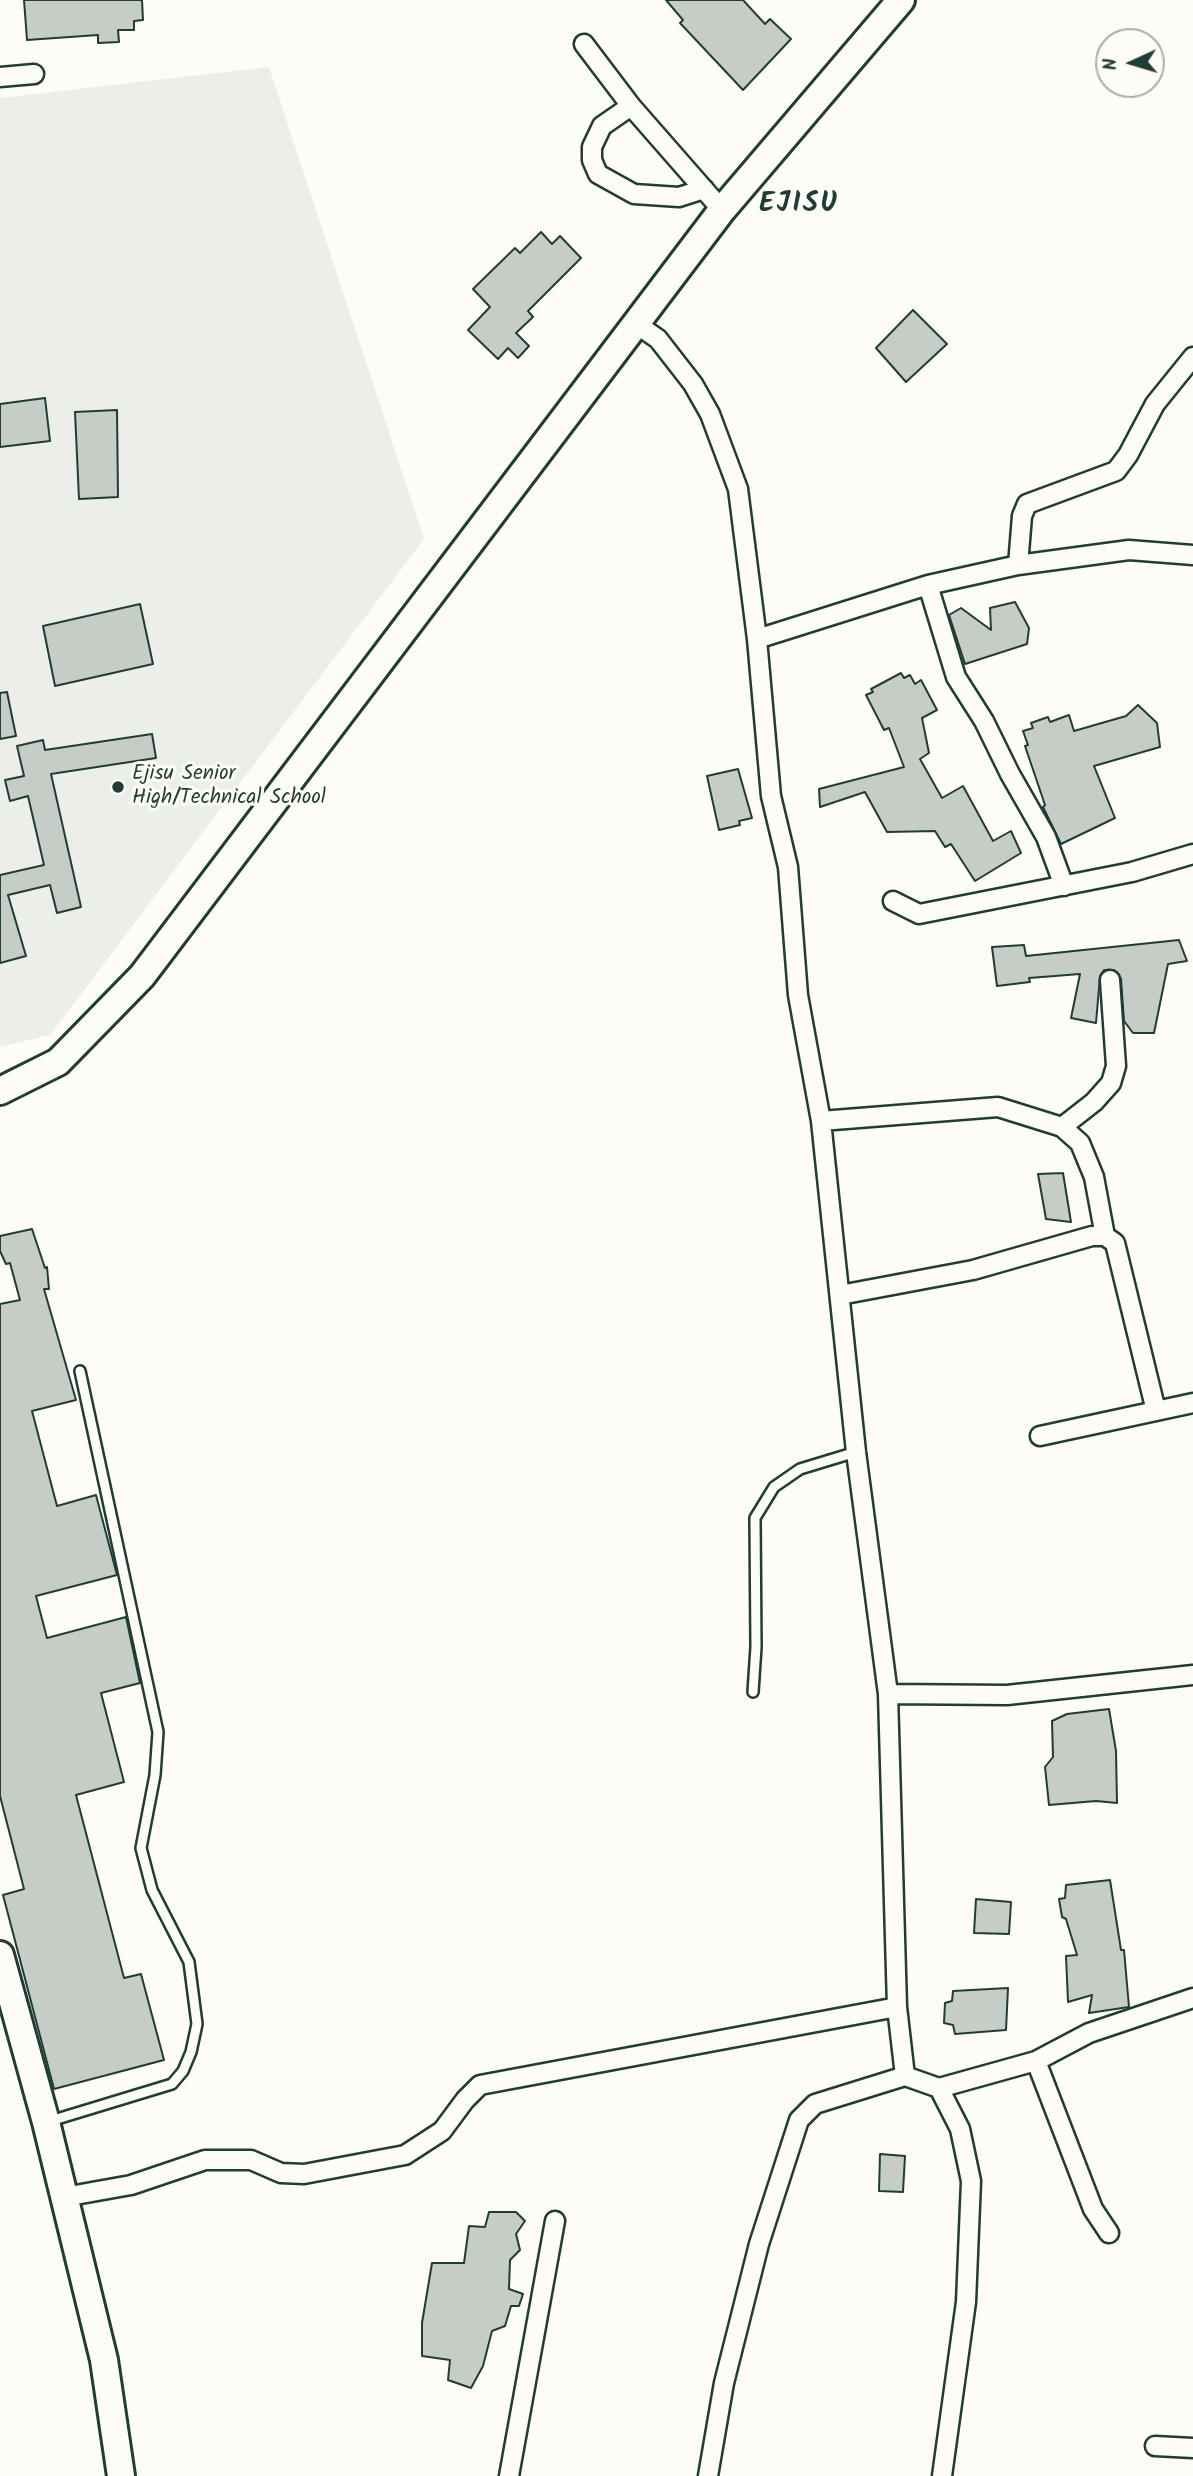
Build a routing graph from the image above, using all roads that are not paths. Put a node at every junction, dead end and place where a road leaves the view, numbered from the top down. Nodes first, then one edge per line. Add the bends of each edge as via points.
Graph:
1 (901, 0) edge
2 (584, 44) dead end
3 (34, 74) dead end
4 (0, 77) edge
5 (631, 106) junction
6 (704, 189) junction
7 (722, 210) junction
8 (635, 323) junction
9 (1193, 357) edge
10 (1193, 555) edge
11 (1018, 565) junction
12 (928, 585) junction
13 (757, 639) junction
14 (1193, 854) edge
15 (1064, 887) junction
16 (894, 901) dead end
17 (1110, 980) dead end
18 (0, 1091) edge
19 (821, 1121) junction
20 (1062, 1127) junction
21 (1105, 1236) junction
22 (840, 1295) junction
23 (80, 1371) dead end
24 (1193, 1403) edge
25 (1156, 1411) junction
26 (1040, 1436) dead end
27 (856, 1452) junction
28 (1193, 1675) edge
29 (753, 1692) dead end
30 (888, 1694) junction
31 (0, 1955) edge
32 (1193, 1998) edge
33 (897, 2007) junction
34 (1036, 2062) junction
35 (905, 2076) junction
36 (939, 2088) junction
37 (46, 2122) junction
38 (64, 2197) junction
39 (555, 2221) dead end
40 (1109, 2233) dead end
41 (1155, 2446) dead end
42 (1193, 2448) edge
43 (121, 2476) edge
44 (509, 2476) edge
45 (708, 2476) edge
46 (943, 2476) edge

1 - 7 main road
2 - 5 street
3 - 4 street
5 - 6 street
5 - 6 street via 602,126 592,147 598,174 634,194 679,197
6 - 7 street
7 - 8 main road
8 - 13 street via 675,358 710,414 738,489
8 - 18 main road via 142,976 58,1062
9 - 11 street via 1155,404 1116,471 1027,504
10 - 11 street via 1129,550
11 - 12 street
12 - 13 street
12 - 15 street via 956,677 1046,837
13 - 19 street via 771,796 788,867 798,995
14 - 15 street
15 - 16 street via 919,914
17 - 20 street via 1114,1074 1094,1102
19 - 20 street via 998,1107
19 - 22 street
20 - 21 street via 1080,1143 1094,1177
21 - 22 street via 973,1270
21 - 25 street via 1115,1243
22 - 27 street
23 - 37 lane via 158,1732 141,1848 152,1889 189,1962 197,2024 191,2052 172,2084
24 - 25 street
25 - 26 street
27 - 29 lane via 800,1469 774,1487 755,1518
27 - 30 street
28 - 30 street via 1007,1695
30 - 33 street
31 - 37 main road
32 - 34 street via 1089,2033
33 - 35 street
33 - 38 street via 480,2085 442,2131 405,2155 304,2174 281,2173 251,2160 205,2160 131,2185
34 - 36 street
34 - 40 street via 1093,2209
35 - 36 street
35 - 45 street via 815,2104 799,2120 759,2244 724,2383
36 - 46 street via 960,2129 971,2181 966,2302
37 - 38 main road
38 - 43 main road via 104,2360
39 - 44 street
41 - 42 street

